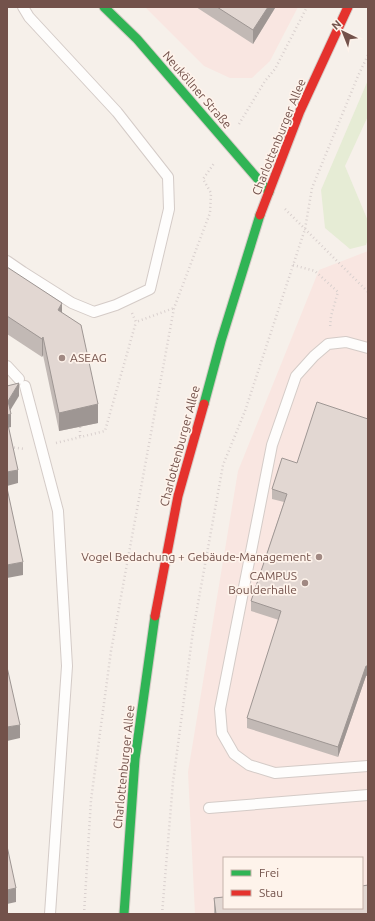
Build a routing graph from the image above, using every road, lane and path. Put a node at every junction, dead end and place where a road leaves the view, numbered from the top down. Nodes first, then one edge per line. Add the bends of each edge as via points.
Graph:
1 (23, 7) edge
2 (104, 7) edge
3 (307, 7) edge
4 (348, 7) edge
5 (368, 55) edge
6 (228, 144) junction
7 (269, 192) junction
8 (305, 228) junction
9 (7, 261) edge
10 (293, 265) junction
11 (368, 292) edge
12 (126, 300) junction
13 (174, 308) junction
14 (136, 322) junction
15 (328, 344) junction
16 (368, 348) edge
17 (7, 366) edge
18 (80, 427) edge
19 (80, 437) junction
20 (40, 446) junction
21 (8, 447) edge
22 (368, 766) edge
23 (368, 795) edge
24 (209, 808) dead end
25 (50, 914) edge
26 (84, 914) edge
27 (124, 914) edge
28 (162, 914) edge

1 - 12 lane via 29,17 117,112 168,177 169,209 150,289
2 - 6 street, Neuköllner Straße via 137,39
3 - 6 path via 275,69 265,81
4 - 7 street, Charlottenburger Allee via 300,112
5 - 8 path via 312,188
6 - 7 street, Neuköllner Straße
6 - 13 path via 203,179 211,193 210,212
7 - 8 path
7 - 27 street, Charlottenburger Allee via 221,340 175,511 157,600 135,759
8 - 10 path
8 - 11 path
9 - 12 lane via 72,303 94,312
10 - 15 path via 315,271 338,292 331,316
10 - 28 path via 245,411 223,465 193,631 173,782
12 - 14 path
13 - 14 path
13 - 26 path via 111,651 92,800
14 - 19 path via 104,431
15 - 16 lane via 346,342
15 - 22 lane via 296,376 272,445 220,709 222,734 234,754 249,765 275,773
17 - 20 lane via 22,383
18 - 19 path
19 - 20 path
20 - 21 path via 26,449
20 - 25 lane via 58,511 67,666
23 - 24 lane

